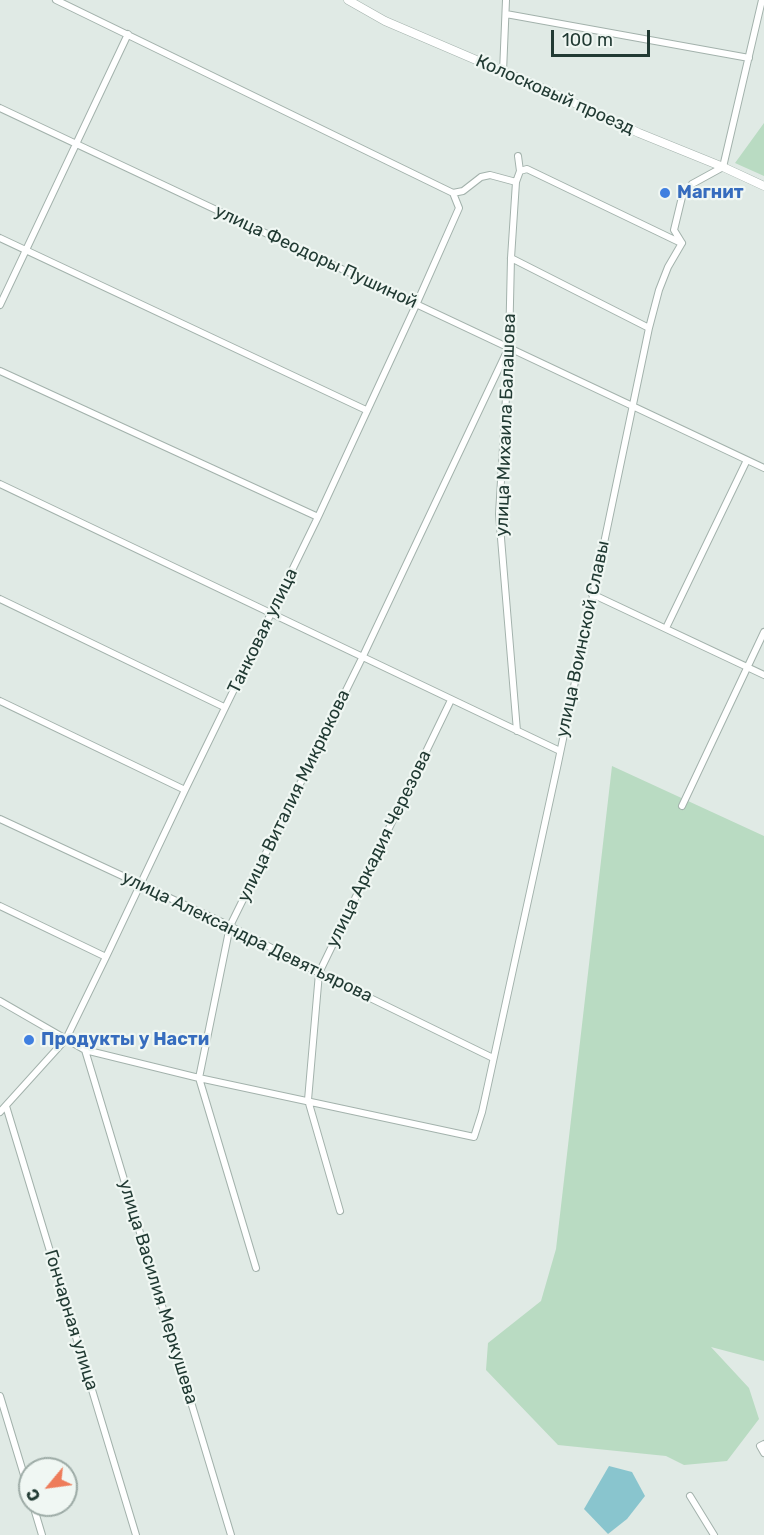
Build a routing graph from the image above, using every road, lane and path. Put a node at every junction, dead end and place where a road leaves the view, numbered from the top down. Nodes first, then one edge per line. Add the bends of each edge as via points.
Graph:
1 (56, 0) edge
2 (348, 0) edge
3 (506, 0) edge
4 (762, 0) edge
5 (506, 14) junction
6 (128, 34) junction
7 (749, 58) junction
8 (503, 72) junction
9 (0, 108) edge
10 (75, 144) junction
11 (518, 156) dead end
12 (723, 167) junction
13 (520, 171) junction
14 (516, 182) junction
15 (764, 186) edge
16 (453, 193) junction
17 (0, 238) edge
18 (682, 243) junction
19 (25, 250) junction
20 (511, 258) junction
21 (0, 304) edge
22 (416, 304) junction
23 (649, 328) junction
24 (509, 347) junction
25 (0, 370) edge
26 (632, 405) junction
27 (366, 410) junction
28 (747, 460) junction
29 (764, 468) edge
30 (0, 484) edge
31 (318, 517) junction
32 (592, 594) junction
33 (0, 599) edge
34 (273, 613) junction
35 (666, 628) junction
36 (764, 632) edge
37 (363, 656) junction
38 (747, 668) junction
39 (764, 675) edge
40 (451, 700) junction
41 (0, 701) edge
42 (225, 707) junction
43 (517, 731) junction
44 (560, 751) junction
45 (185, 790) junction
46 (682, 806) dead end
47 (0, 819) edge
48 (141, 884) junction
49 (0, 906) edge
50 (230, 926) junction
51 (106, 957) junction
52 (319, 973) junction
53 (0, 1001) edge
54 (66, 1039) junction
55 (85, 1050) junction
56 (493, 1058) junction
57 (199, 1078) junction
58 (308, 1100) junction
59 (6, 1106) junction
60 (0, 1112) edge
61 (340, 1211) dead end
62 (256, 1268) dead end
63 (0, 1396) edge
64 (762, 1445) edge
65 (764, 1453) edge
66 (18, 1457) edge
67 (690, 1496) dead end
68 (37, 1517) edge
69 (42, 1535) edge
70 (136, 1535) edge
71 (231, 1535) edge
72 (714, 1535) edge

1 - 6 street
2 - 8 street, Колосковый проезд via 385,21
3 - 5 street
4 - 7 street
5 - 7 street
5 - 8 street
6 - 10 street
6 - 16 street
7 - 12 street
8 - 12 street, Колосковый проезд via 639,134
9 - 10 street, улица Феодоры Пушиной
10 - 19 street
10 - 22 street, улица Феодоры Пушиной
11 - 13 street, улица Михаила Балашова
12 - 15 street, Колосковый проезд
12 - 18 street via 692,184 682,197 674,230
13 - 14 street, улица Михаила Балашова
13 - 18 street via 527,169
14 - 16 street via 490,175
14 - 20 street, улица Михаила Балашова
16 - 22 street, Танковая улица via 459,208
17 - 19 street
18 - 23 street, улица Воинской Славы via 659,290
19 - 21 street
19 - 27 street
20 - 23 street
20 - 24 street, улица Михаила Балашова
22 - 24 street, улица Феодоры Пушиной
22 - 27 street, Танковая улица
23 - 26 street, улица Воинской Славы
24 - 26 street, улица Феодоры Пушиной
24 - 37 street, улица Виталия Микрюкова
24 - 43 street, улица Михаила Балашова via 499,514
25 - 31 street
26 - 28 street, улица Феодоры Пушиной
26 - 32 street, улица Воинской Славы
27 - 31 street, Танковая улица
28 - 29 street, улица Феодоры Пушиной
28 - 35 street
30 - 34 street
31 - 34 street, Танковая улица
32 - 35 street
32 - 44 street, улица Воинской Славы
33 - 42 street
34 - 37 street
34 - 42 street, Танковая улица
35 - 38 street
36 - 38 street
37 - 40 street
37 - 50 street, улица Виталия Микрюкова
38 - 39 street
38 - 46 street
40 - 43 street
40 - 52 street, улица Аркадия Черезова
41 - 45 street
42 - 45 street, Танковая улица
43 - 44 street
44 - 56 street, улица Воинской Славы
45 - 48 street, Танковая улица
47 - 48 street, улица Александра Девятьярова
48 - 50 street, улица Александра Девятьярова
48 - 51 street, Танковая улица
49 - 51 street
50 - 52 street, улица Александра Девятьярова
50 - 57 street, улица Виталия Микрюкова
51 - 54 street, Танковая улица
52 - 56 street, улица Александра Девятьярова
52 - 58 street, улица Аркадия Черезова
53 - 54 street
54 - 55 street
54 - 59 street, Танковая улица
55 - 57 street
55 - 71 street, улица Василия Меркушева
56 - 58 street, улица Воинской Славы via 474,1137
57 - 58 street
57 - 62 street, улица Виталия Микрюкова
58 - 61 street, улица Аркадия Черезова
59 - 60 street, Танковая улица
59 - 70 street, Гончарная улица
63 - 66 street
64 - 65 street
67 - 72 street
68 - 69 street

